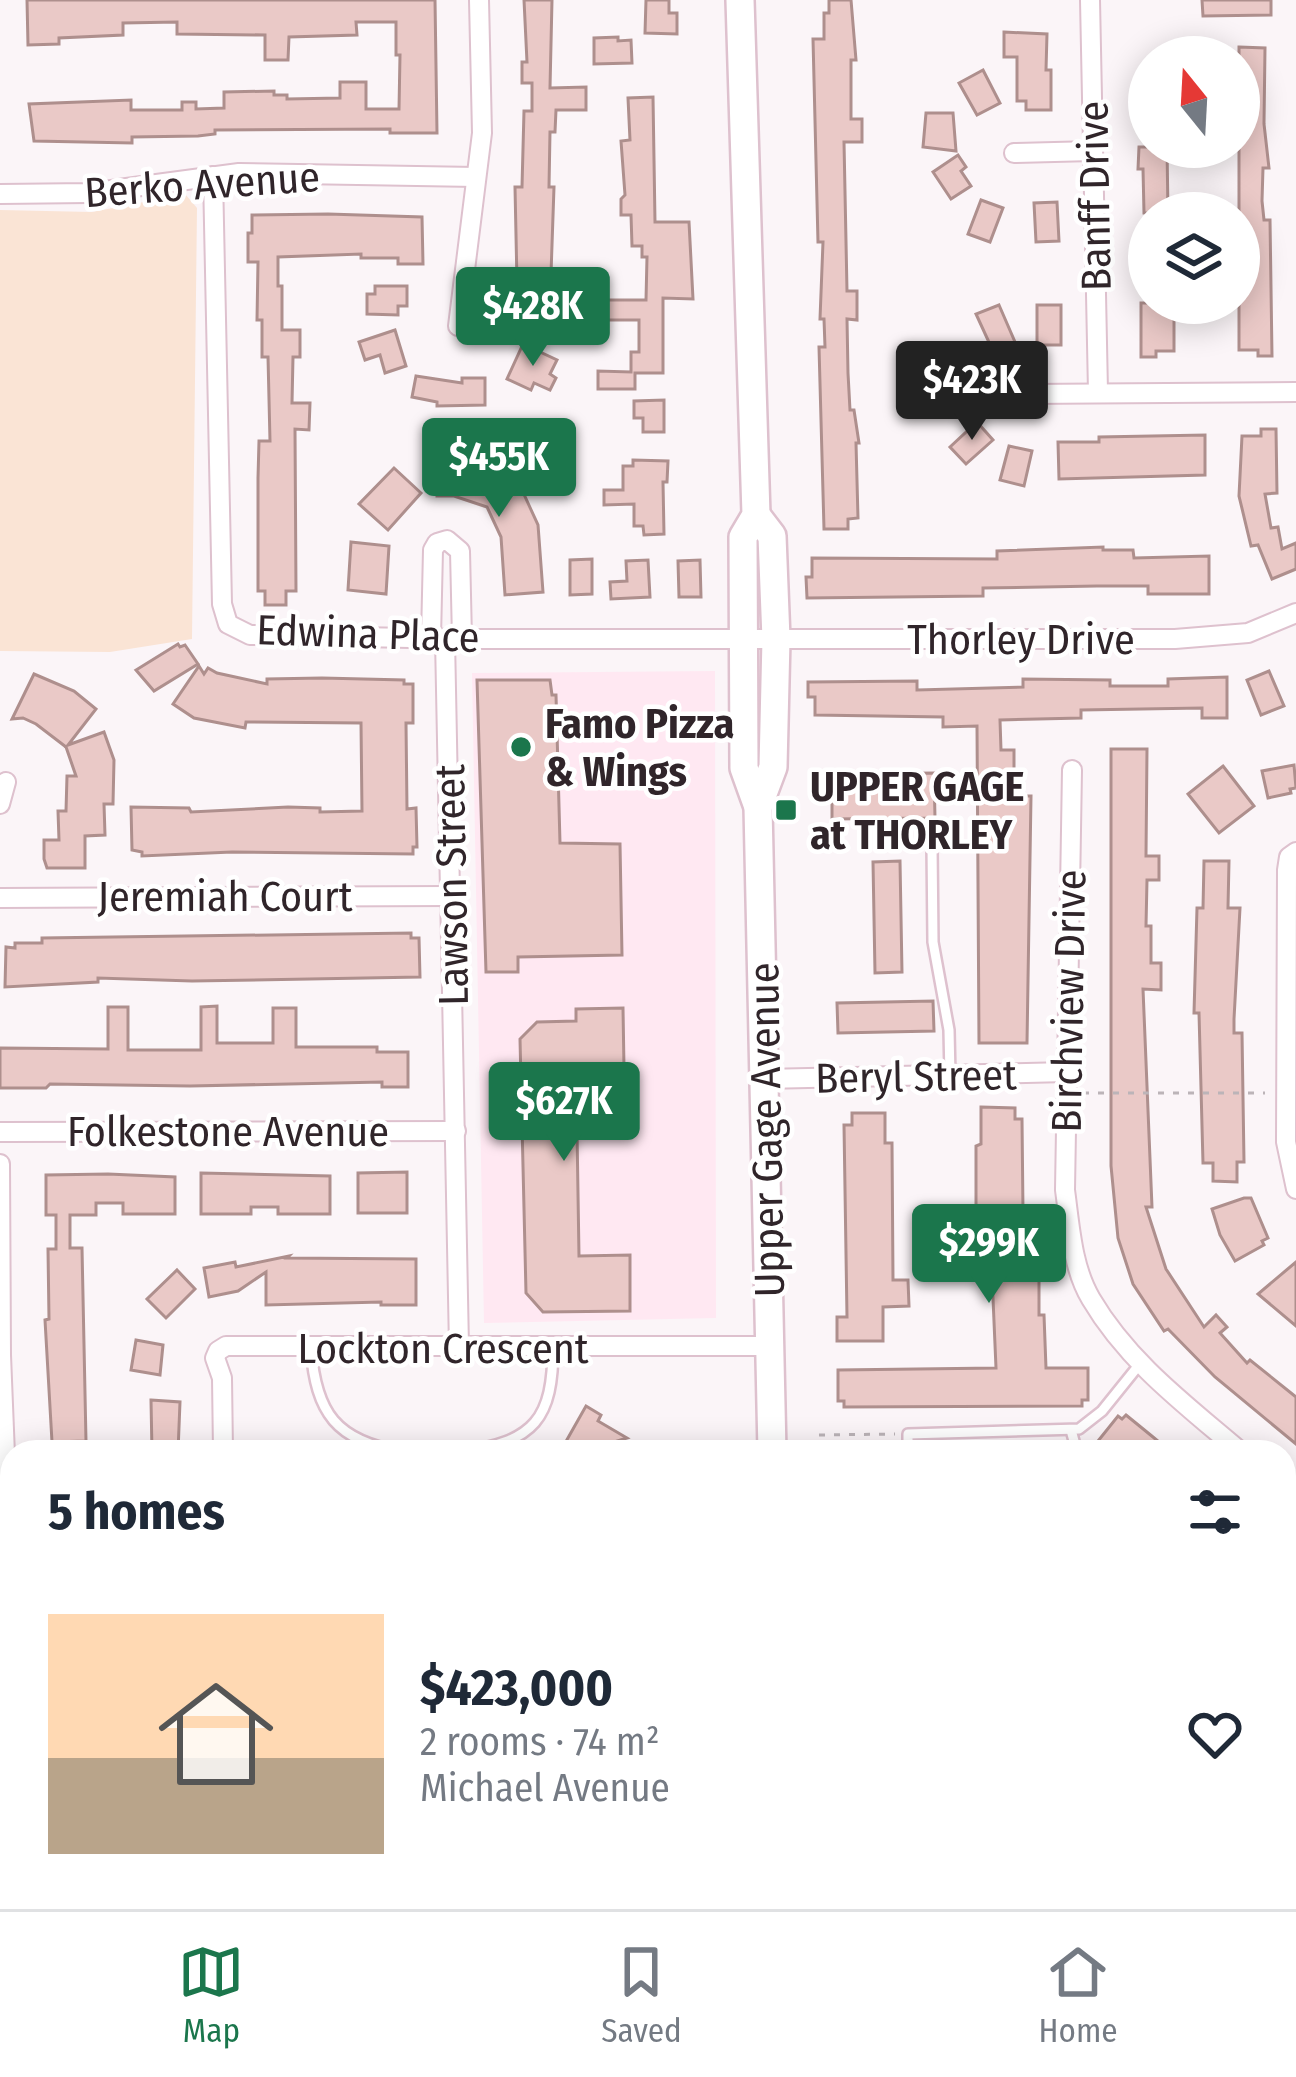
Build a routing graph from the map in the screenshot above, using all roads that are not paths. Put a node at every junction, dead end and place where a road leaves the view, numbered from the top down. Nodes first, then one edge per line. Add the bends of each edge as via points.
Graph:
1 (479, 0) edge
2 (740, 0) edge
3 (1090, 0) edge
4 (1093, 151) junction
5 (1014, 153) dead end
6 (213, 176) junction
7 (476, 177) junction
8 (0, 194) edge
9 (458, 326) dead end
10 (1098, 392) junction
11 (1296, 392) edge
12 (1026, 394) dead end
13 (756, 514) junction
14 (1296, 613) edge
15 (446, 639) junction
16 (742, 639) junction
17 (776, 639) junction
18 (1072, 770) dead end
19 (6, 782) dead end
20 (0, 805) edge
21 (758, 807) junction
22 (932, 846) dead end
23 (1293, 854) edge
24 (451, 896) junction
25 (0, 898) edge
26 (1067, 1072) junction
27 (950, 1076) junction
28 (764, 1079) junction
29 (456, 1131) junction
30 (0, 1132) edge
31 (0, 1164) edge
32 (1296, 1189) edge
33 (553, 1346) junction
34 (771, 1346) junction
35 (459, 1347) junction
36 (311, 1349) junction
37 (0, 1355) edge
38 (1139, 1365) junction
39 (1071, 1430) junction
40 (4, 1440) edge
41 (223, 1440) edge
42 (360, 1440) edge
43 (510, 1440) edge
44 (772, 1440) edge
45 (908, 1440) edge
46 (1074, 1440) edge
47 (1227, 1440) edge

1 - 7 street
2 - 13 main road, Upper Gage Avenue
3 - 4 street, Banff Drive
4 - 5 street
4 - 10 street, Banff Drive
6 - 7 street, Berko Avenue
6 - 8 street, Berko Avenue via 89,193
6 - 15 street, Edwina Place via 228,624 250,634
7 - 9 street
10 - 11 street
10 - 12 street
13 - 16 main road, Upper Gage Avenue via 743,537
13 - 17 main road, Upper Gage Avenue via 772,536
14 - 17 street, Thorley Drive via 1248,633 1174,638
15 - 16 street, Edwina Place
15 - 24 street, Lawson Street
16 - 17 street, Thorley Drive
16 - 21 main road, Upper Gage Avenue via 745,768
17 - 21 main road, Upper Gage Avenue via 773,767
18 - 26 street, Birchview Drive
19 - 20 street
21 - 28 main road, Upper Gage Avenue
22 - 27 lane via 933,942
23 - 32 street via 1285,1093
24 - 25 street, Jeremiah Court
24 - 29 street, Lawson Street
26 - 27 street, Beryl Street
26 - 38 street, Birchview Drive via 1065,1190 1075,1255 1089,1297
27 - 28 street, Beryl Street
28 - 34 main road, Upper Gage Avenue
29 - 30 street, Folkestone Avenue
29 - 35 street, Lawson Street
31 - 37 street
33 - 34 street, Lockton Crescent
33 - 35 street, Lockton Crescent
33 - 43 lane via 553,1391 543,1414
34 - 44 main road, Upper Gage Avenue
35 - 36 street, Lockton Crescent
36 - 41 street, Lockton Crescent via 218,1351
36 - 42 lane via 323,1407
37 - 40 street
38 - 39 lane via 1088,1424
38 - 47 street, Birchview Drive
39 - 45 lane
39 - 46 lane

